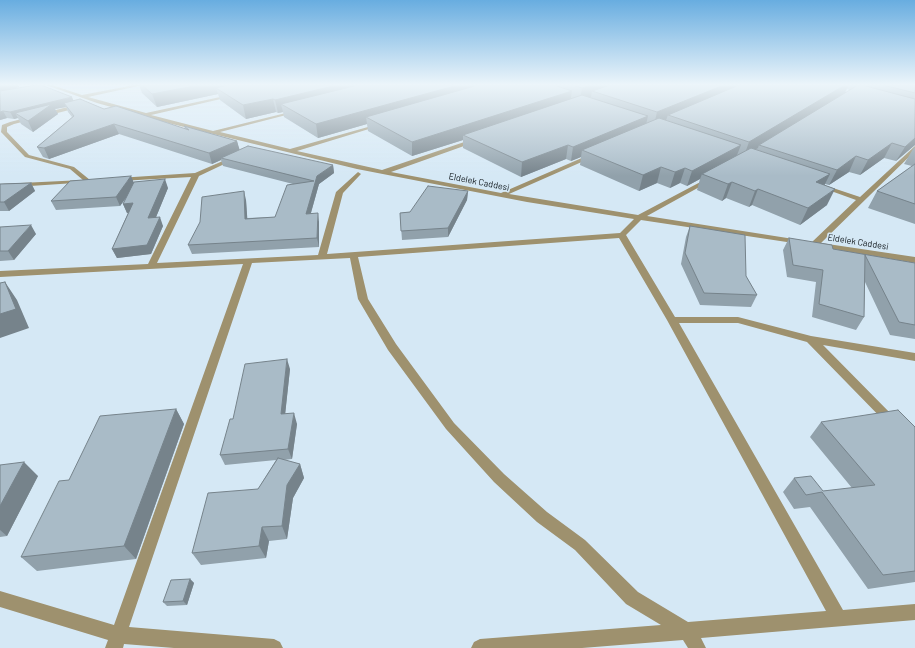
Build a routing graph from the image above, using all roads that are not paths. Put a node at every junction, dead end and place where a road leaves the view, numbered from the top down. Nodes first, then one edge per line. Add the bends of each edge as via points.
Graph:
1 (38, 115) edge
2 (151, 115) edge
3 (281, 115) edge
4 (389, 121) edge
5 (212, 132) junction
6 (486, 137) edge
7 (264, 144) junction
8 (915, 148) edge
9 (290, 151) junction
10 (596, 154) edge
11 (383, 172) junction
12 (196, 174) junction
13 (358, 174) dead end
14 (719, 174) edge
15 (111, 180) edge
16 (818, 184) edge
17 (0, 186) edge
18 (502, 195) junction
19 (862, 200) junction
20 (640, 218) junction
21 (622, 235) junction
22 (815, 244) junction
23 (353, 254) junction
24 (322, 257) junction
25 (915, 260) edge
26 (248, 261) junction
27 (152, 265) junction
28 (0, 274) edge
29 (672, 320) junction
30 (811, 339) junction
31 (915, 357) edge
32 (899, 429) edge
33 (0, 598) edge
34 (915, 612) edge
35 (839, 618) junction
36 (686, 631) junction
37 (117, 641) edge
38 (274, 648) edge
39 (480, 648) edge
40 (697, 648) edge

1 - 17 street via 4,126 4,132 27,156 72,168 92,181
2 - 5 street, Eldelek Caddesi
3 - 5 street
4 - 9 street
5 - 7 street, Eldelek Caddesi
6 - 11 street
7 - 9 street, Eldelek Caddesi
7 - 12 street
8 - 19 street
9 - 11 street, Eldelek Caddesi
10 - 18 street
11 - 18 street, Eldelek Caddesi
12 - 15 street
12 - 27 street
13 - 24 street via 340,192
14 - 20 street
16 - 19 street
18 - 20 street, Eldelek Caddesi
19 - 22 street
20 - 21 street
20 - 22 street, Eldelek Caddesi
21 - 23 street
21 - 29 street
22 - 25 street, Eldelek Caddesi
23 - 24 street
23 - 36 street via 363,299 392,347 450,426 499,478 542,517 580,545 632,598
24 - 26 street
26 - 27 street
26 - 37 street
27 - 28 street
29 - 30 street via 738,320
29 - 35 street
30 - 31 street
30 - 32 street
33 - 37 street
34 - 35 street
35 - 36 street
36 - 39 street
36 - 40 street
37 - 38 street

